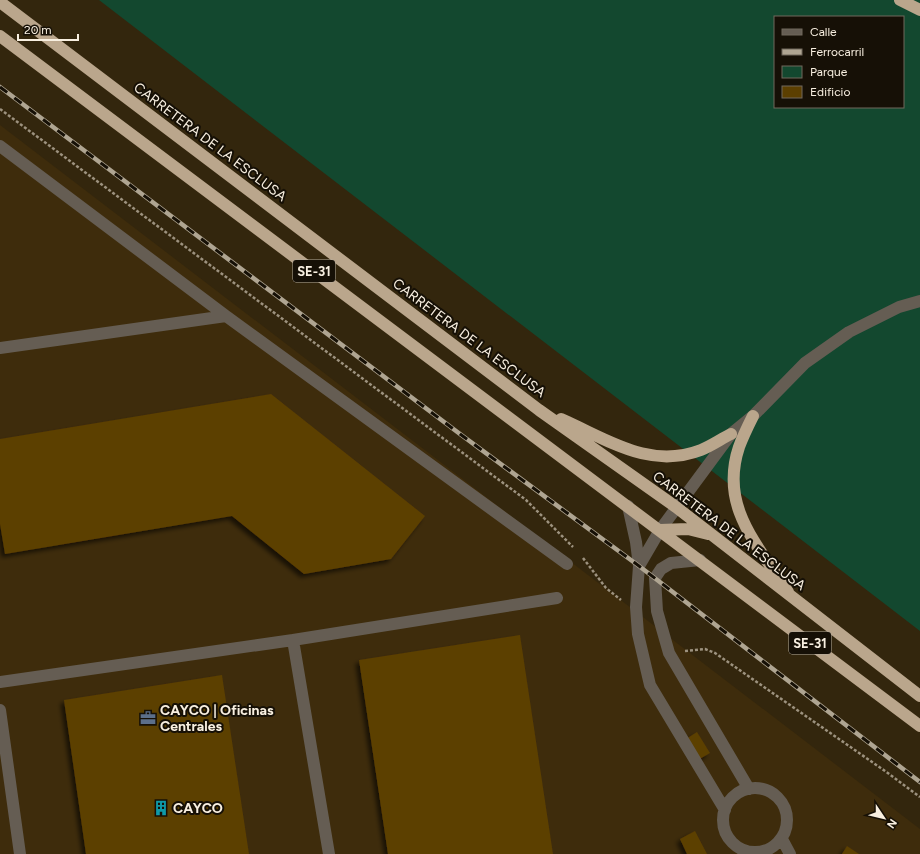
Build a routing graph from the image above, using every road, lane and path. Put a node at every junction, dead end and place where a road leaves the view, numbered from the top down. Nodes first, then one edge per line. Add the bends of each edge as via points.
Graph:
1 (900, 0) edge
2 (0, 2) edge
3 (920, 10) edge
4 (0, 36) edge
5 (0, 109) edge
6 (0, 146) edge
7 (920, 301) edge
8 (226, 316) junction
9 (0, 348) edge
10 (539, 410) junction
11 (753, 416) junction
12 (731, 434) junction
13 (628, 506) junction
14 (676, 507) junction
15 (660, 530) junction
16 (711, 534) junction
17 (574, 548) dead end
18 (580, 553) dead end
19 (700, 560) junction
20 (567, 564) dead end
21 (639, 566) junction
22 (557, 598) dead end
23 (793, 599) junction
24 (624, 603) dead end
25 (292, 640) junction
26 (669, 653) junction
27 (0, 682) edge
28 (920, 696) edge
29 (0, 710) edge
30 (920, 726) edge
31 (749, 789) junction
32 (920, 797) edge
33 (725, 810) junction
34 (782, 839) junction
35 (766, 853) edge
36 (20, 854) edge
37 (329, 854) edge
38 (790, 854) edge

1 - 3 highway
2 - 10 highway, CARRETERA DE LA ESCLUSA / SE-31
4 - 13 highway, SE-31
5 - 17 path via 526,500
6 - 8 street
7 - 11 street via 849,332 805,363
8 - 9 street
8 - 20 street
10 - 12 highway via 635,453 656,457 679,456 702,450
10 - 14 highway, CARRETERA DE LA ESCLUSA / SE-31
11 - 12 street
11 - 23 highway via 739,448 734,482 738,512 750,538
12 - 14 street
13 - 15 highway, SE-31
13 - 21 street
14 - 15 street
14 - 16 highway, CARRETERA DE LA ESCLUSA / SE-31
15 - 16 highway via 688,529
15 - 19 highway, SE-31
15 - 21 street
16 - 23 highway, CARRETERA DE LA ESCLUSA / SE-31
18 - 24 path via 606,588
19 - 26 street via 671,564 660,569 655,578 657,611
19 - 30 highway, SE-31
21 - 33 street via 636,607 638,634 650,685
22 - 25 street
23 - 28 highway, CARRETERA DE LA ESCLUSA / SE-31
25 - 27 street
25 - 37 street
26 - 31 street
26 - 32 path via 705,649 715,653
29 - 36 street
31 - 33 street via 733,797
31 - 34 street via 762,788 772,792 786,808 787,829
33 - 35 street via 723,826 727,837 734,845 743,851
34 - 35 street
34 - 38 street

